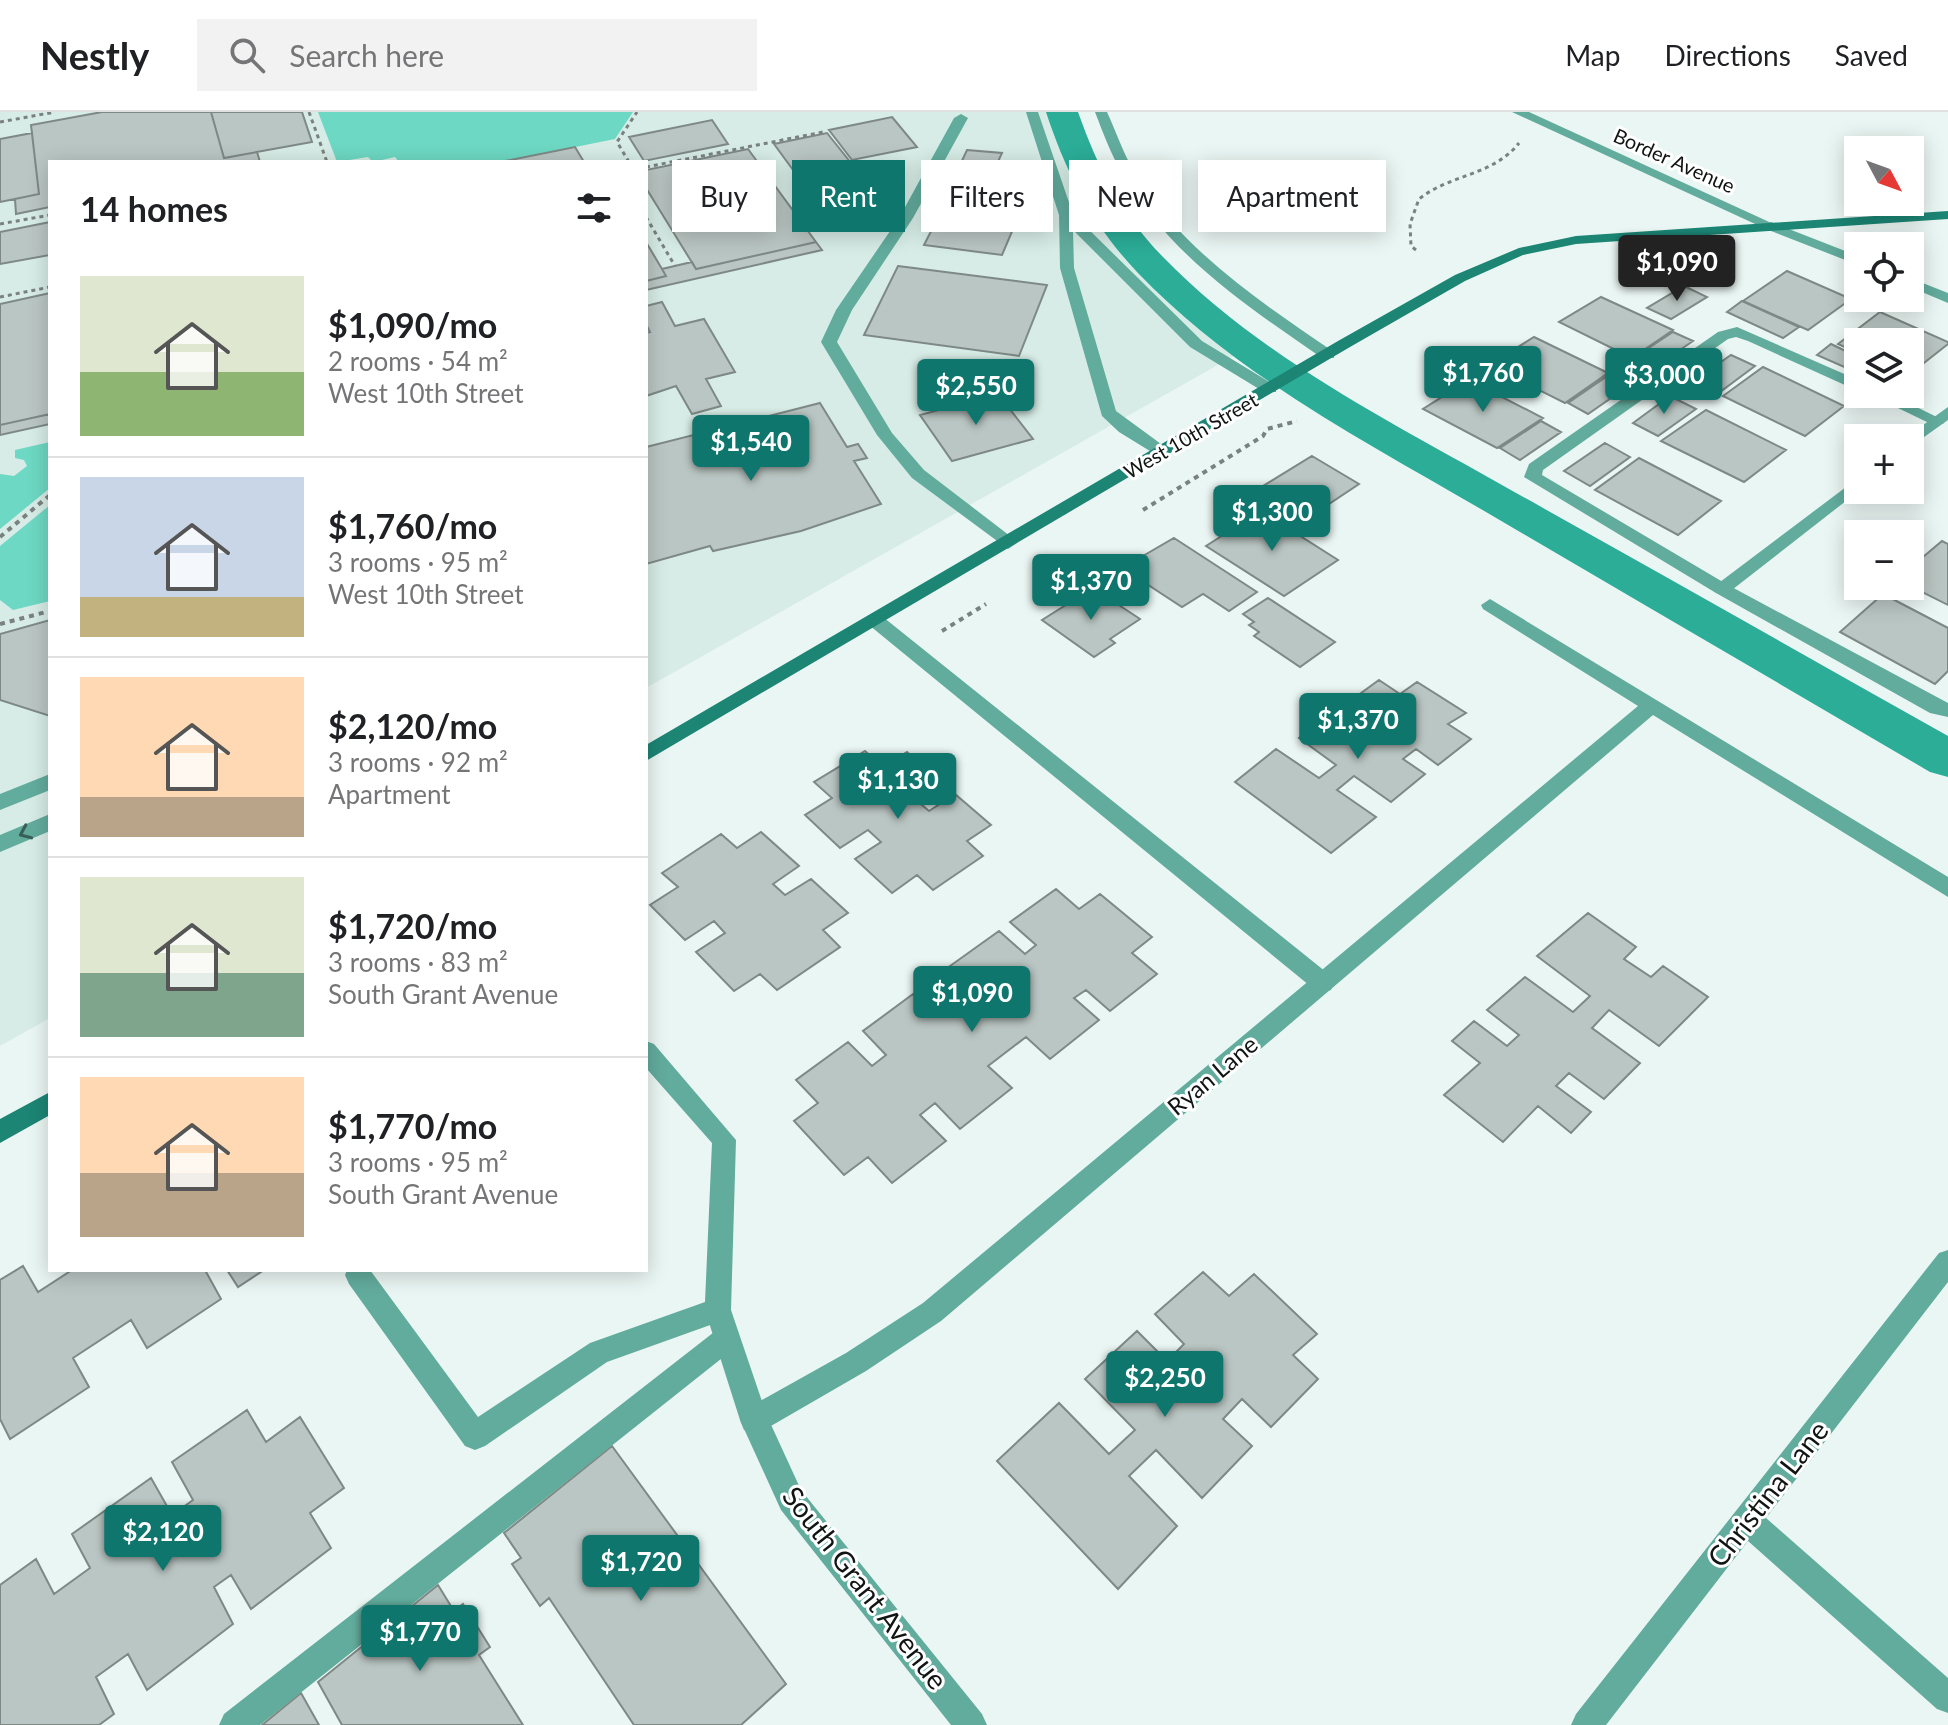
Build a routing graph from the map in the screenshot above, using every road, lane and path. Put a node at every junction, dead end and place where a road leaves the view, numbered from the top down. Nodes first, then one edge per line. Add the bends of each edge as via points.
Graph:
1 (55, 112) edge
2 (309, 112) edge
3 (637, 112) edge
4 (1032, 112) edge
5 (1101, 112) edge
6 (1518, 112) edge
7 (961, 118) dead end
8 (0, 122) edge
9 (823, 132) dead end
10 (1524, 136) dead end
11 (326, 160) edge
12 (628, 160) edge
13 (648, 167) edge
14 (48, 215) edge
15 (1066, 215) junction
16 (1948, 215) edge
17 (648, 220) edge
18 (0, 224) edge
19 (1771, 226) junction
20 (1416, 250) dead end
21 (1844, 255) edge
22 (675, 266) dead end
23 (48, 287) edge
24 (1924, 288) edge
25 (0, 297) edge
26 (1948, 298) edge
27 (1328, 355) junction
28 (1844, 380) edge
29 (1270, 389) junction
30 (1917, 408) edge
31 (1942, 417) edge
32 (1297, 421) dead end
33 (1924, 431) edge
34 (1164, 452) junction
35 (1844, 494) edge
36 (48, 497) edge
37 (1143, 510) dead end
38 (0, 537) edge
39 (1008, 543) junction
40 (1722, 589) junction
41 (986, 604) dead end
42 (1490, 605) dead end
43 (48, 612) edge
44 (876, 621) junction
45 (0, 624) edge
46 (932, 637) dead end
47 (1652, 705) junction
48 (1948, 710) edge
49 (648, 753) edge
50 (48, 783) edge
51 (0, 802) edge
52 (48, 823) edge
53 (0, 844) edge
54 (1948, 888) edge
55 (1323, 983) junction
56 (648, 1053) edge
57 (48, 1104) edge
58 (0, 1132) edge
59 (1948, 1262) edge
60 (358, 1275) dead end
61 (723, 1324) junction
62 (754, 1420) junction
63 (1747, 1521) junction
64 (1948, 1698) edge
65 (235, 1725) edge
66 (971, 1725) edge
67 (1587, 1725) edge

1 - 8 path
2 - 11 path
3 - 12 path via 617,142
4 - 15 street
5 - 27 street via 1132,180 1185,246
6 - 19 street, Border Avenue
7 - 39 street via 829,342 885,435 918,474
9 - 13 path
10 - 20 path via 1509,157 1472,177 1421,194 1411,206 1409,228
14 - 18 path
15 - 29 street via 1196,344
15 - 34 street via 1067,268 1108,413
16 - 19 main road, West 10th Street
17 - 22 path
19 - 21 street, Border Avenue
19 - 27 main road, West 10th Street via 1576,240 1519,252 1460,278
23 - 25 path
24 - 26 street
27 - 29 main road, West 10th Street
28 - 40 street via 1737,332 1723,335 1535,468 1533,477 1551,490
29 - 34 main road, West 10th Street
30 - 31 street
31 - 33 street
32 - 37 path via 1267,429
34 - 39 main road, West 10th Street
35 - 40 street
36 - 38 path
39 - 44 main road, West 10th Street
40 - 48 street
41 - 46 path
42 - 47 street
43 - 45 path
44 - 49 main road, West 10th Street
44 - 55 street
47 - 54 street
47 - 55 street, Ryan Lane
50 - 51 street
52 -> 53 street
55 - 62 street, Ryan Lane via 932,1312
56 - 61 street via 724,1140
57 - 58 main road
59 - 63 street, Christina Lane
60 - 61 street via 475,1436 599,1352
61 - 62 street, South Grant Avenue
61 - 65 street
62 - 66 street, South Grant Avenue via 791,1500
63 - 64 street
63 - 67 street, Christina Lane

